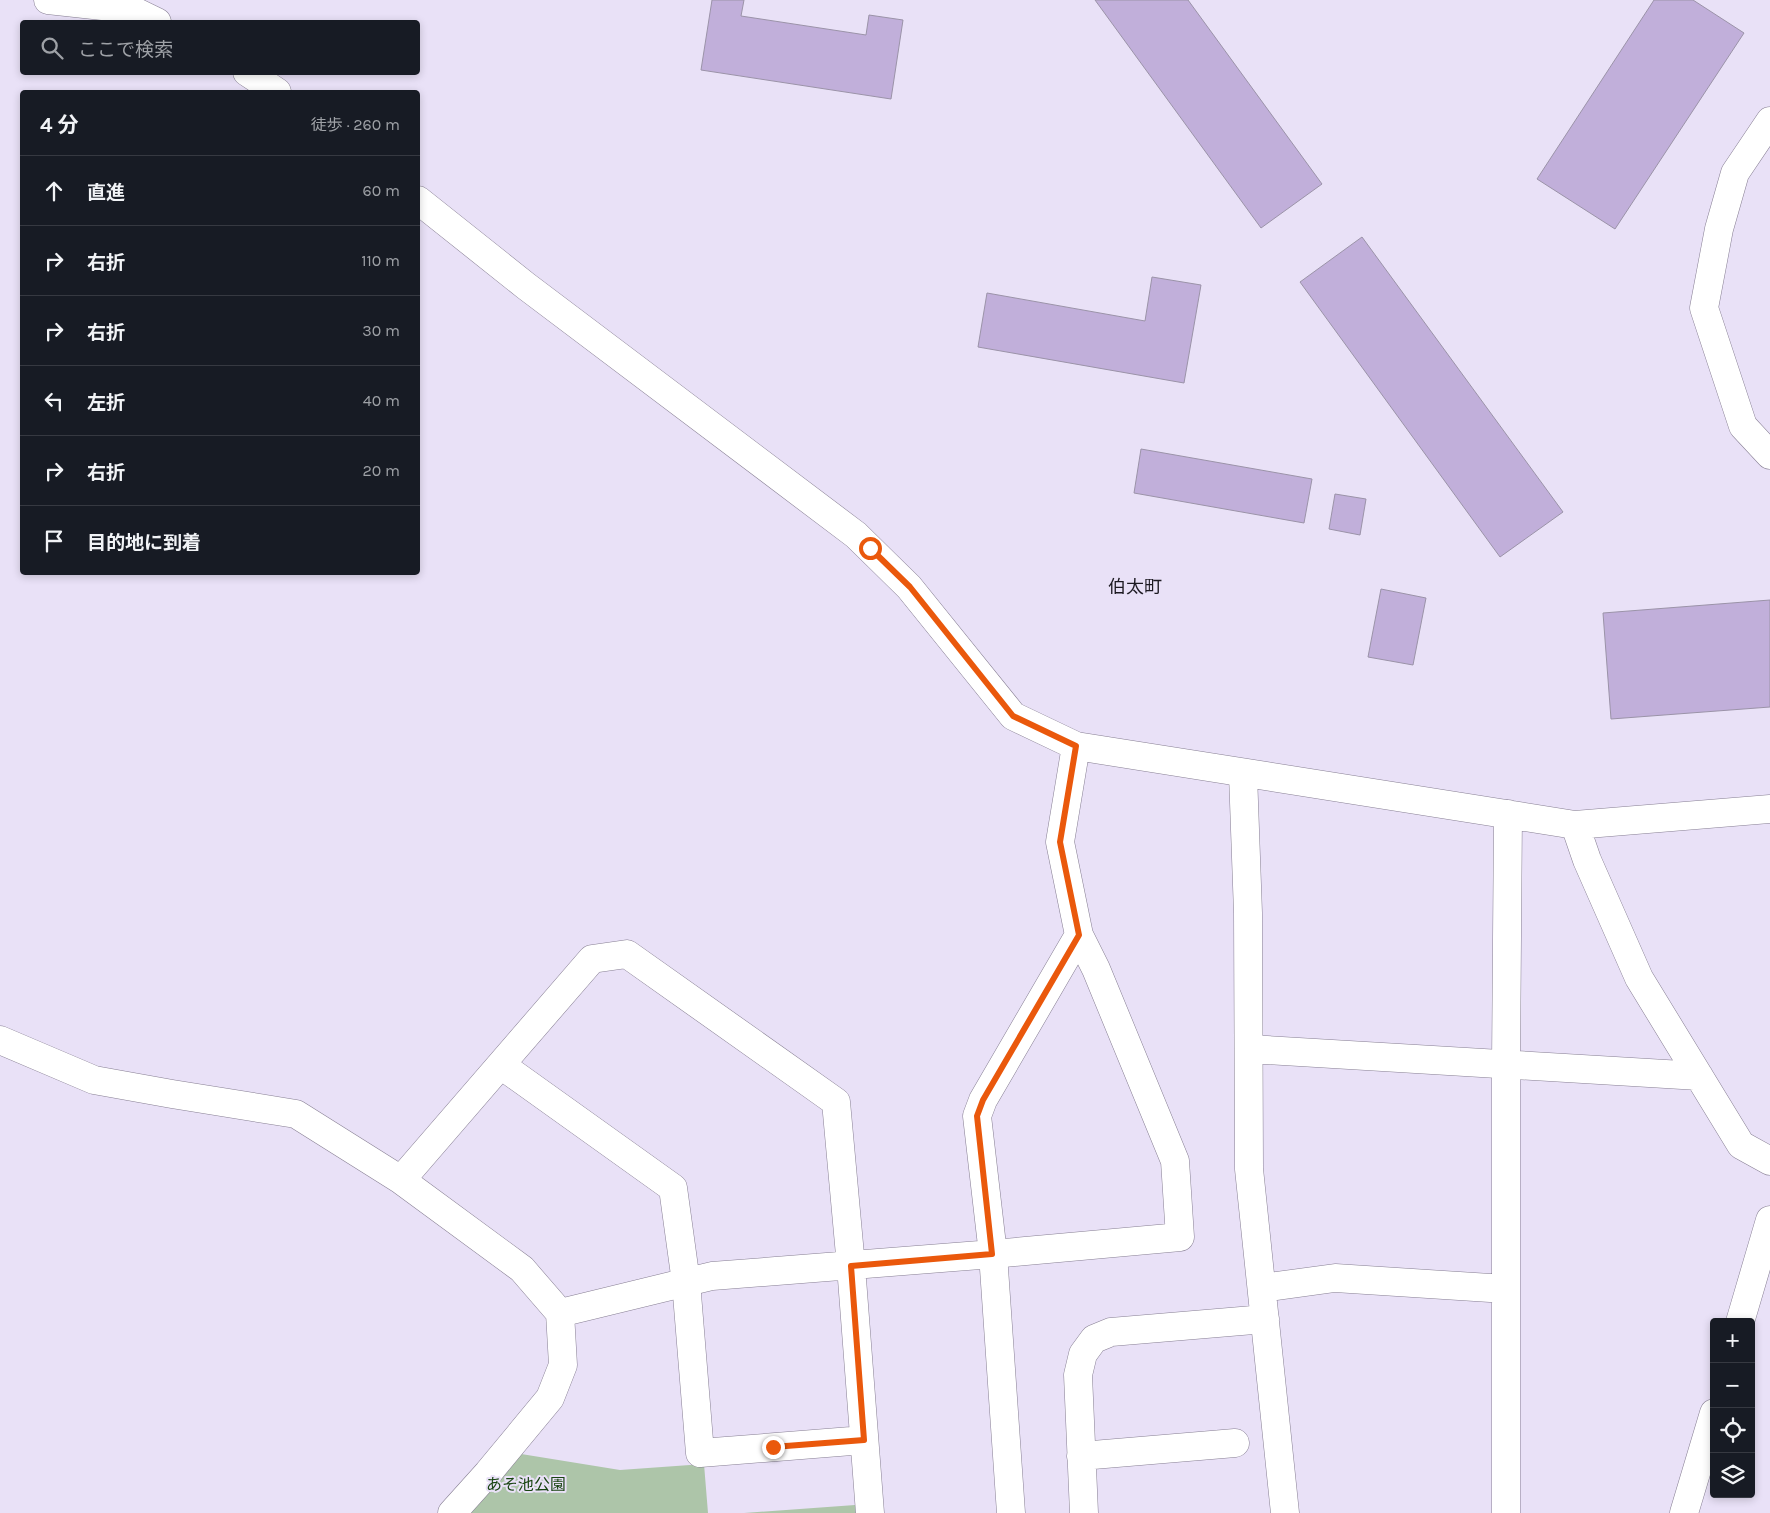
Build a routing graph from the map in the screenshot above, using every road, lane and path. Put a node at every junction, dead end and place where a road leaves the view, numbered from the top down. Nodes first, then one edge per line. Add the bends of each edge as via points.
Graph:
1 (48, 0) edge
2 (153, 20) edge
3 (252, 75) edge
4 (275, 90) edge
5 (1770, 121) edge
6 (420, 202) edge
7 (1770, 455) edge
8 (1076, 746) junction
9 (1243, 774) junction
10 (1770, 809) edge
11 (1508, 814) junction
12 (1575, 825) junction
13 (1079, 935) junction
14 (0, 1040) edge
15 (1249, 1049) junction
16 (1506, 1064) junction
17 (500, 1065) junction
18 (1699, 1076) junction
19 (1770, 1161) edge
20 (401, 1180) junction
21 (1770, 1220) edge
22 (992, 1254) junction
23 (851, 1266) junction
24 (686, 1282) junction
25 (1262, 1288) junction
26 (1506, 1289) junction
27 (560, 1313) junction
28 (1741, 1318) edge
29 (1265, 1320) junction
30 (1710, 1425) edge
31 (864, 1440) junction
32 (1235, 1443) dead end
33 (1081, 1456) junction
34 (452, 1513) edge
35 (870, 1513) edge
36 (1011, 1513) edge
37 (1084, 1513) edge
38 (1285, 1513) edge
39 (1506, 1513) edge
40 (1684, 1513) edge

1 - 2 street via 130,9
3 - 4 street
5 - 7 street via 1735,173 1719,229 1704,308 1743,426
6 - 8 street via 526,286 856,535 910,587 1013,716
8 - 9 street
8 - 13 street via 1060,842
9 - 11 street
9 - 15 street
10 - 12 street
11 - 12 street
11 - 16 street
12 - 18 street via 1639,978
13 - 22 street via 983,1100 977,1116
13 - 22 street via 1175,1161 1180,1237
14 - 20 street via 94,1080 296,1114
15 - 16 street
15 - 25 street via 1250,1169
16 - 18 street
16 - 26 street
17 - 20 street
17 - 23 street via 592,959 627,954 836,1102
17 - 24 street via 673,1188
18 - 19 street via 1741,1145
20 - 27 street via 522,1269
21 - 28 street
22 - 23 street
22 - 36 street
23 - 24 street via 712,1276
23 - 31 street
24 - 27 street
24 - 31 street via 700,1453
25 - 26 street via 1335,1278
25 - 29 street
26 - 39 street
27 - 34 street via 564,1364 550,1398
29 - 33 street via 1110,1332 1094,1339 1083,1354 1078,1375
29 - 38 street
30 - 40 street
31 - 35 street
32 - 33 street
33 - 37 street

